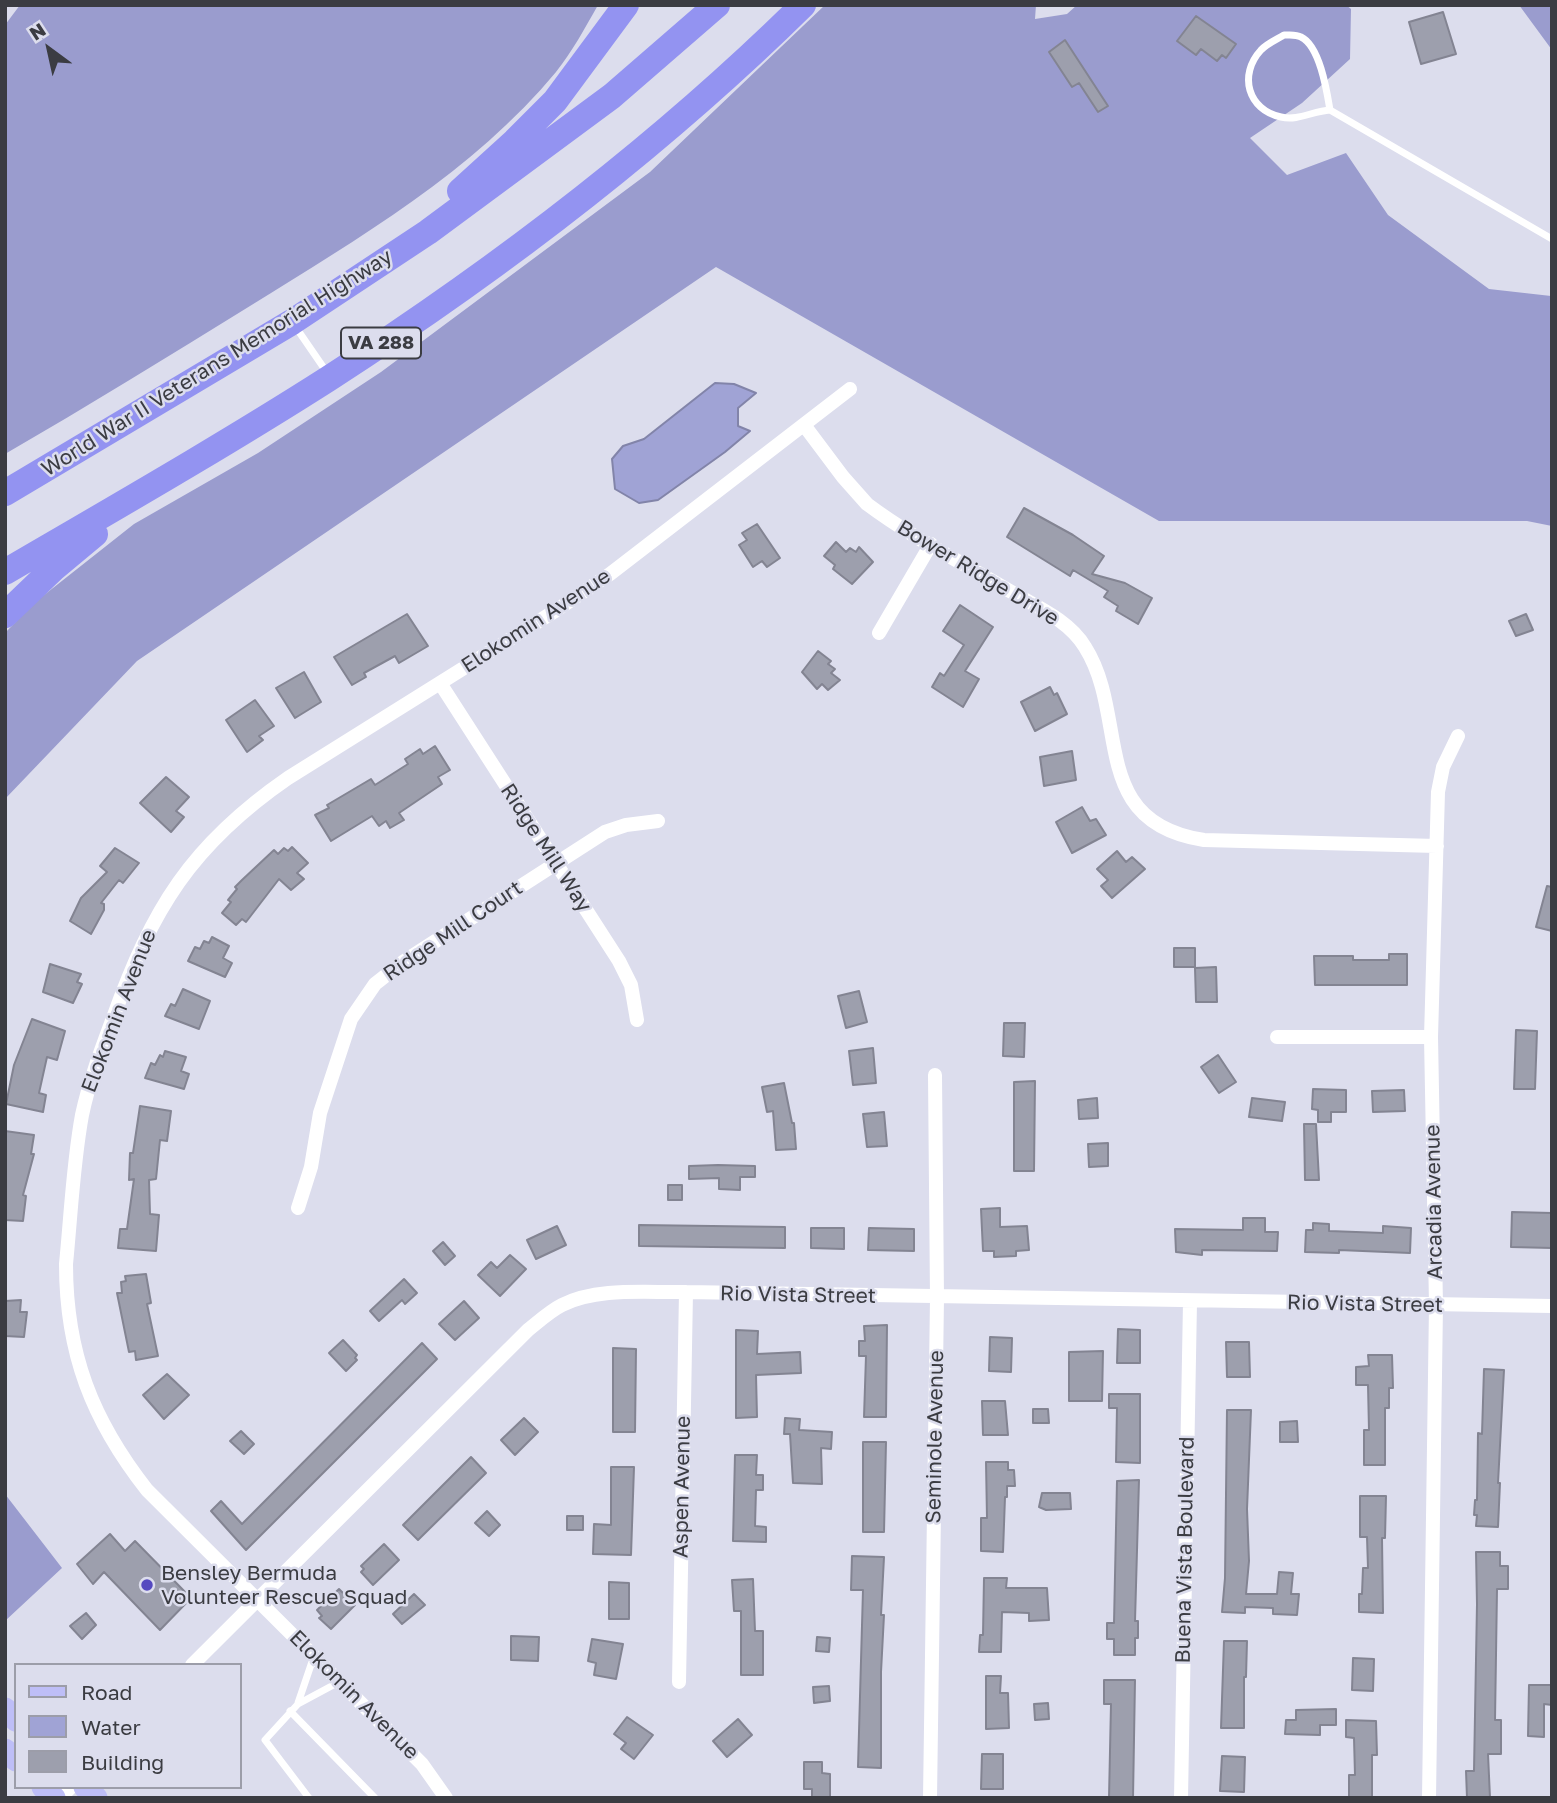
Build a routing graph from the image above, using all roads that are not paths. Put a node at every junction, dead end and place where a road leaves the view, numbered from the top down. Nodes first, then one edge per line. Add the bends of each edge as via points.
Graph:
1 (626, 5) edge
2 (717, 5) edge
3 (803, 5) edge
4 (1330, 110) junction
5 (428, 232) junction
6 (1552, 239) edge
7 (292, 322) junction
8 (331, 377) junction
9 (850, 389) dead end
10 (804, 425) junction
11 (152, 485) junction
12 (5, 493) edge
13 (931, 544) junction
14 (5, 572) edge
15 (5, 615) edge
16 (879, 633) dead end
17 (440, 683) junction
18 (1458, 736) dead end
19 (657, 821) dead end
20 (1437, 846) junction
21 (556, 862) junction
22 (637, 1020) dead end
23 (1277, 1037) dead end
24 (1432, 1037) junction
25 (935, 1075) dead end
26 (298, 1208) dead end
27 (686, 1293) junction
28 (937, 1297) junction
29 (1190, 1302) junction
30 (1436, 1305) junction
31 (1552, 1306) edge
32 (258, 1599) junction
33 (314, 1656) junction
34 (194, 1663) edge
35 (340, 1681) junction
36 (680, 1682) dead end
37 (298, 1704) junction
38 (290, 1711) junction
39 (309, 1798) edge
40 (375, 1798) edge
41 (446, 1798) edge
42 (930, 1798) edge
43 (1181, 1798) edge
44 (1429, 1798) edge

1 - 5 highway via 555,101 456,194
2 - 5 highway, World War II Veterans Memorial Highway via 612,96
3 - 8 highway, VA 288 via 598,185 520,246
4 - 4 lane via 1285,118 1260,107 1247,85 1260,51 1284,35 1308,42
4 - 6 lane
5 - 7 highway, World War II Veterans Memorial Highway / VA 288
7 - 8 lane
7 - 12 highway, World War II Veterans Memorial Highway / VA 288
8 - 11 highway, VA 288
9 - 10 street, Elokomin Avenue
10 - 13 street, Bower Ridge Drive via 866,504
10 - 17 street, Elokomin Avenue via 610,574
11 - 14 highway, VA 288
11 - 15 highway
13 - 16 street
13 - 20 street, Bower Ridge Drive via 1055,618 1083,643 1098,675 1118,772 1126,790 1138,807 1169,831 1204,840
17 - 21 street, Ridge Mill Way
17 - 32 street, Elokomin Avenue via 261,797 201,853 164,902 139,948 82,1119 66,1264 68,1319 81,1374 103,1425 131,1470
18 - 20 street, Arcadia Avenue via 1439,780
19 - 21 street, Ridge Mill Court via 615,828
20 - 24 street, Arcadia Avenue
21 - 22 street, Ridge Mill Way via 626,973
21 - 26 street, Ridge Mill Court via 390,971 363,998 342,1041
23 - 24 street
24 - 30 street, Arcadia Avenue
25 - 28 street, Seminole Avenue
27 - 28 street, Rio Vista Street
27 - 32 street, Rio Vista Street via 604,1294 562,1305 544,1317
27 - 36 street, Aspen Avenue
28 - 29 street, Rio Vista Street
28 - 42 street, Seminole Avenue
29 - 30 street, Rio Vista Street
29 - 43 street, Buena Vista Boulevard
30 - 31 street, Rio Vista Street
30 - 44 street, Arcadia Avenue
32 - 33 street, Elokomin Avenue
32 - 34 street, Rio Vista Street
33 - 35 street, Elokomin Avenue
33 - 37 lane
35 - 37 lane
35 - 41 street, Elokomin Avenue via 422,1763
37 - 38 lane
38 - 39 lane via 265,1740
38 - 40 lane

